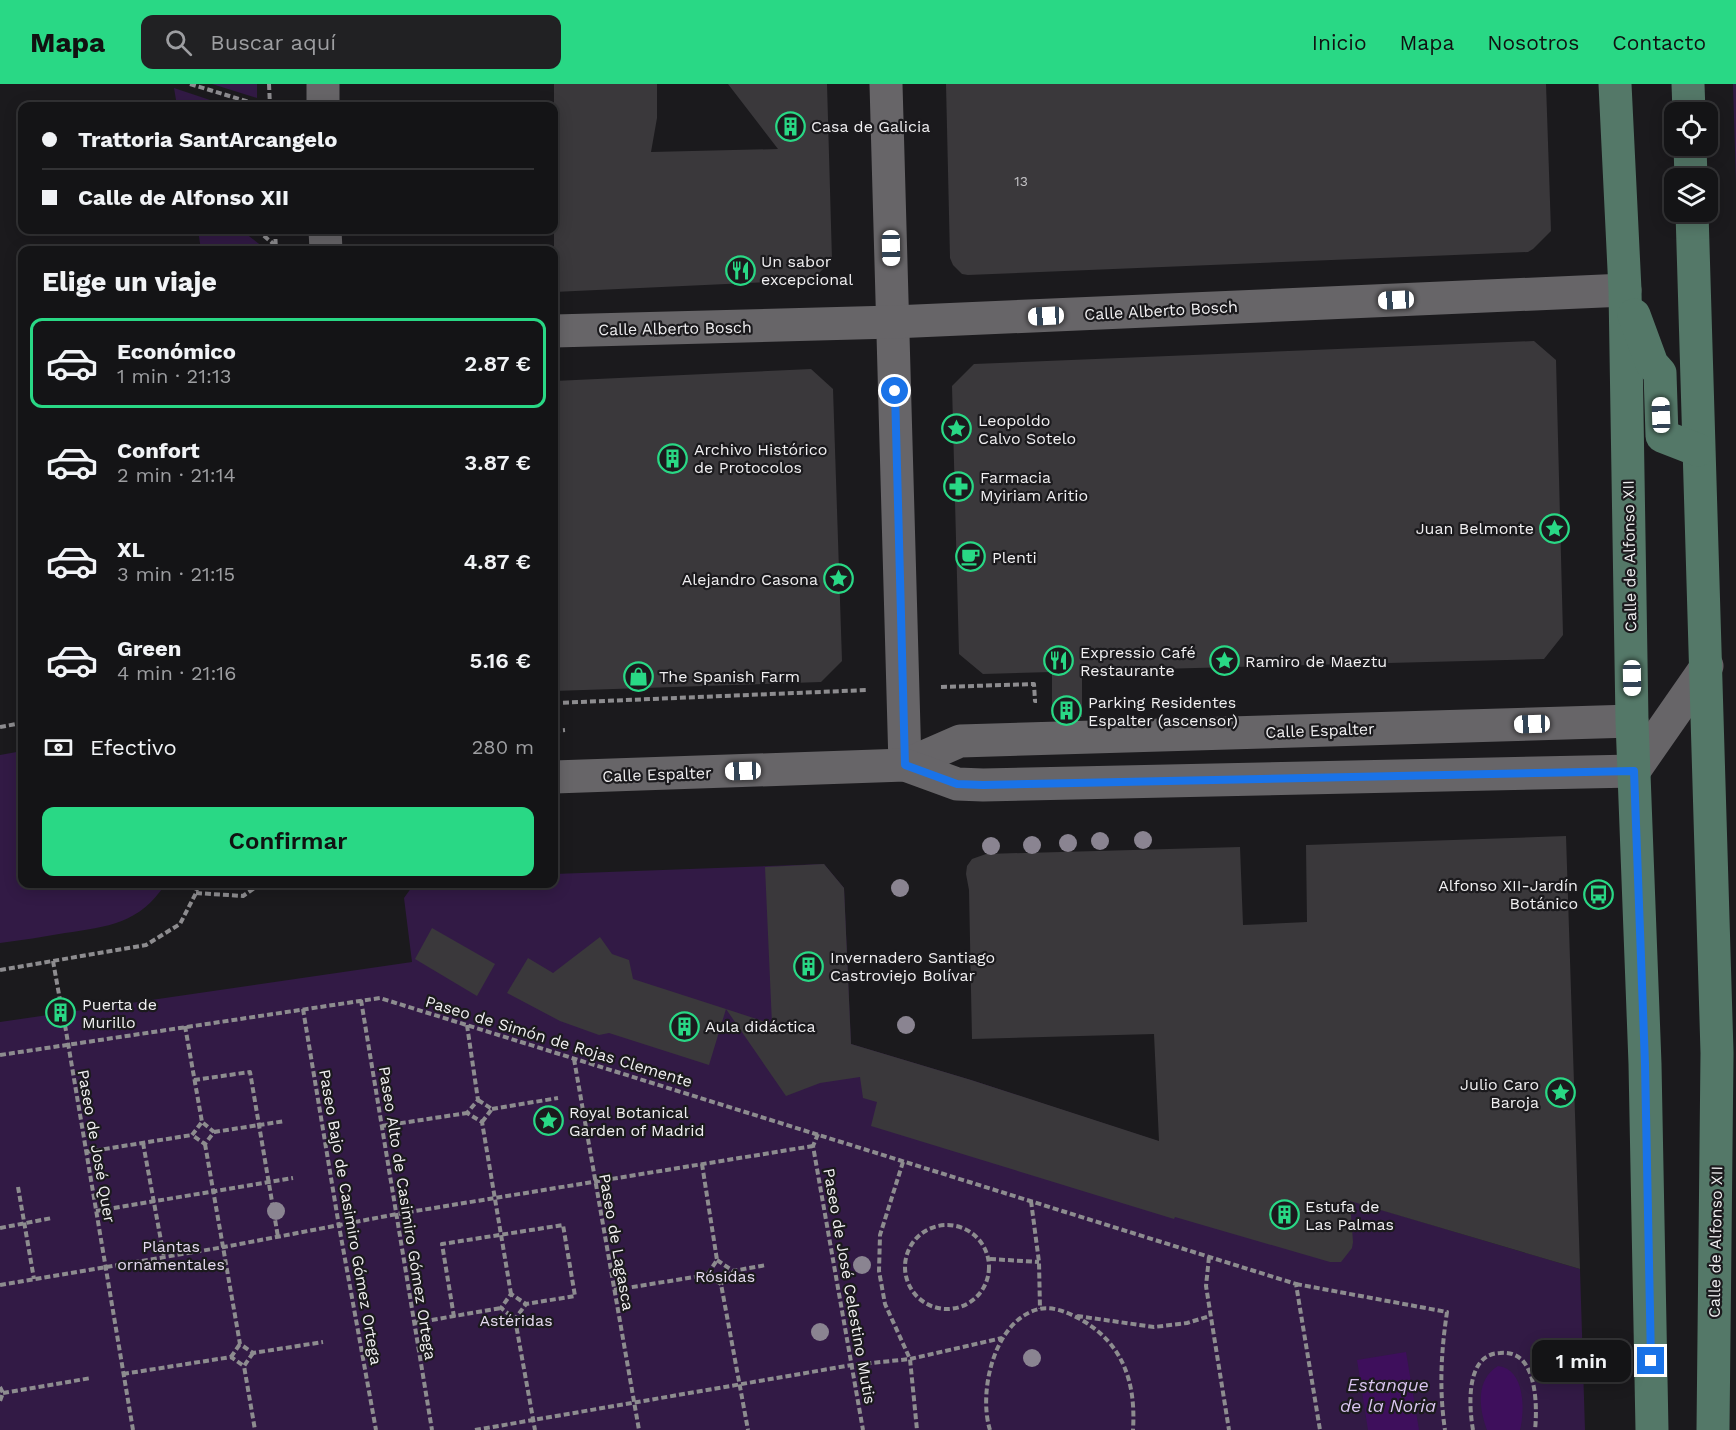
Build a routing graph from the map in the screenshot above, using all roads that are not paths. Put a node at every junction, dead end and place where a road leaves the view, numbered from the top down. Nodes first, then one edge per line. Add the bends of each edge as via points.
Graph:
1 (323, 84) edge
2 (886, 84) edge
3 (1615, 84) edge
4 (1688, 84) edge
5 (323, 102) edge
6 (1689, 102) edge
7 (1692, 222) edge
8 (1625, 290) junction
9 (893, 322) junction
10 (558, 331) edge
11 (1698, 450) junction
12 (1707, 666) junction
13 (1632, 721) junction
14 (905, 765) junction
15 (1634, 771) junction
16 (558, 777) edge
17 (1717, 1053) junction
18 (1645, 1064) junction
19 (1736, 1316) edge
20 (1652, 1430) edge
21 (1674, 1430) edge
22 (1713, 1430) edge

1 - 5 street
2 - 9 street
3 - 8 main road, Calle de Alfonso XII
4 - 6 main road
7 - 11 main road, Calle de Alfonso XII
8 - 9 street, Calle Alberto Bosch
8 - 11 main road via 1652,364 1660,373 1662,436
8 - 13 main road, Calle de Alfonso XII
9 - 10 street, Calle Alberto Bosch
9 - 14 street
11 - 12 main road, Calle de Alfonso XII
12 - 15 street
12 - 17 main road, Calle de Alfonso XII
13 - 14 street, Calle Espalter via 960,741
13 - 15 main road, Calle de Alfonso XII
14 - 15 street, Calle Espalter via 957,784 983,785
14 - 16 street, Calle Espalter
15 - 18 main road, Calle de Alfonso XII
17 - 19 main road, Calle de Alfonso XII via 1732,1209
17 - 22 main road, Calle de Alfonso XII
18 - 20 main road, Calle de Alfonso XII
18 - 21 main road, Calle de Alfonso XII

